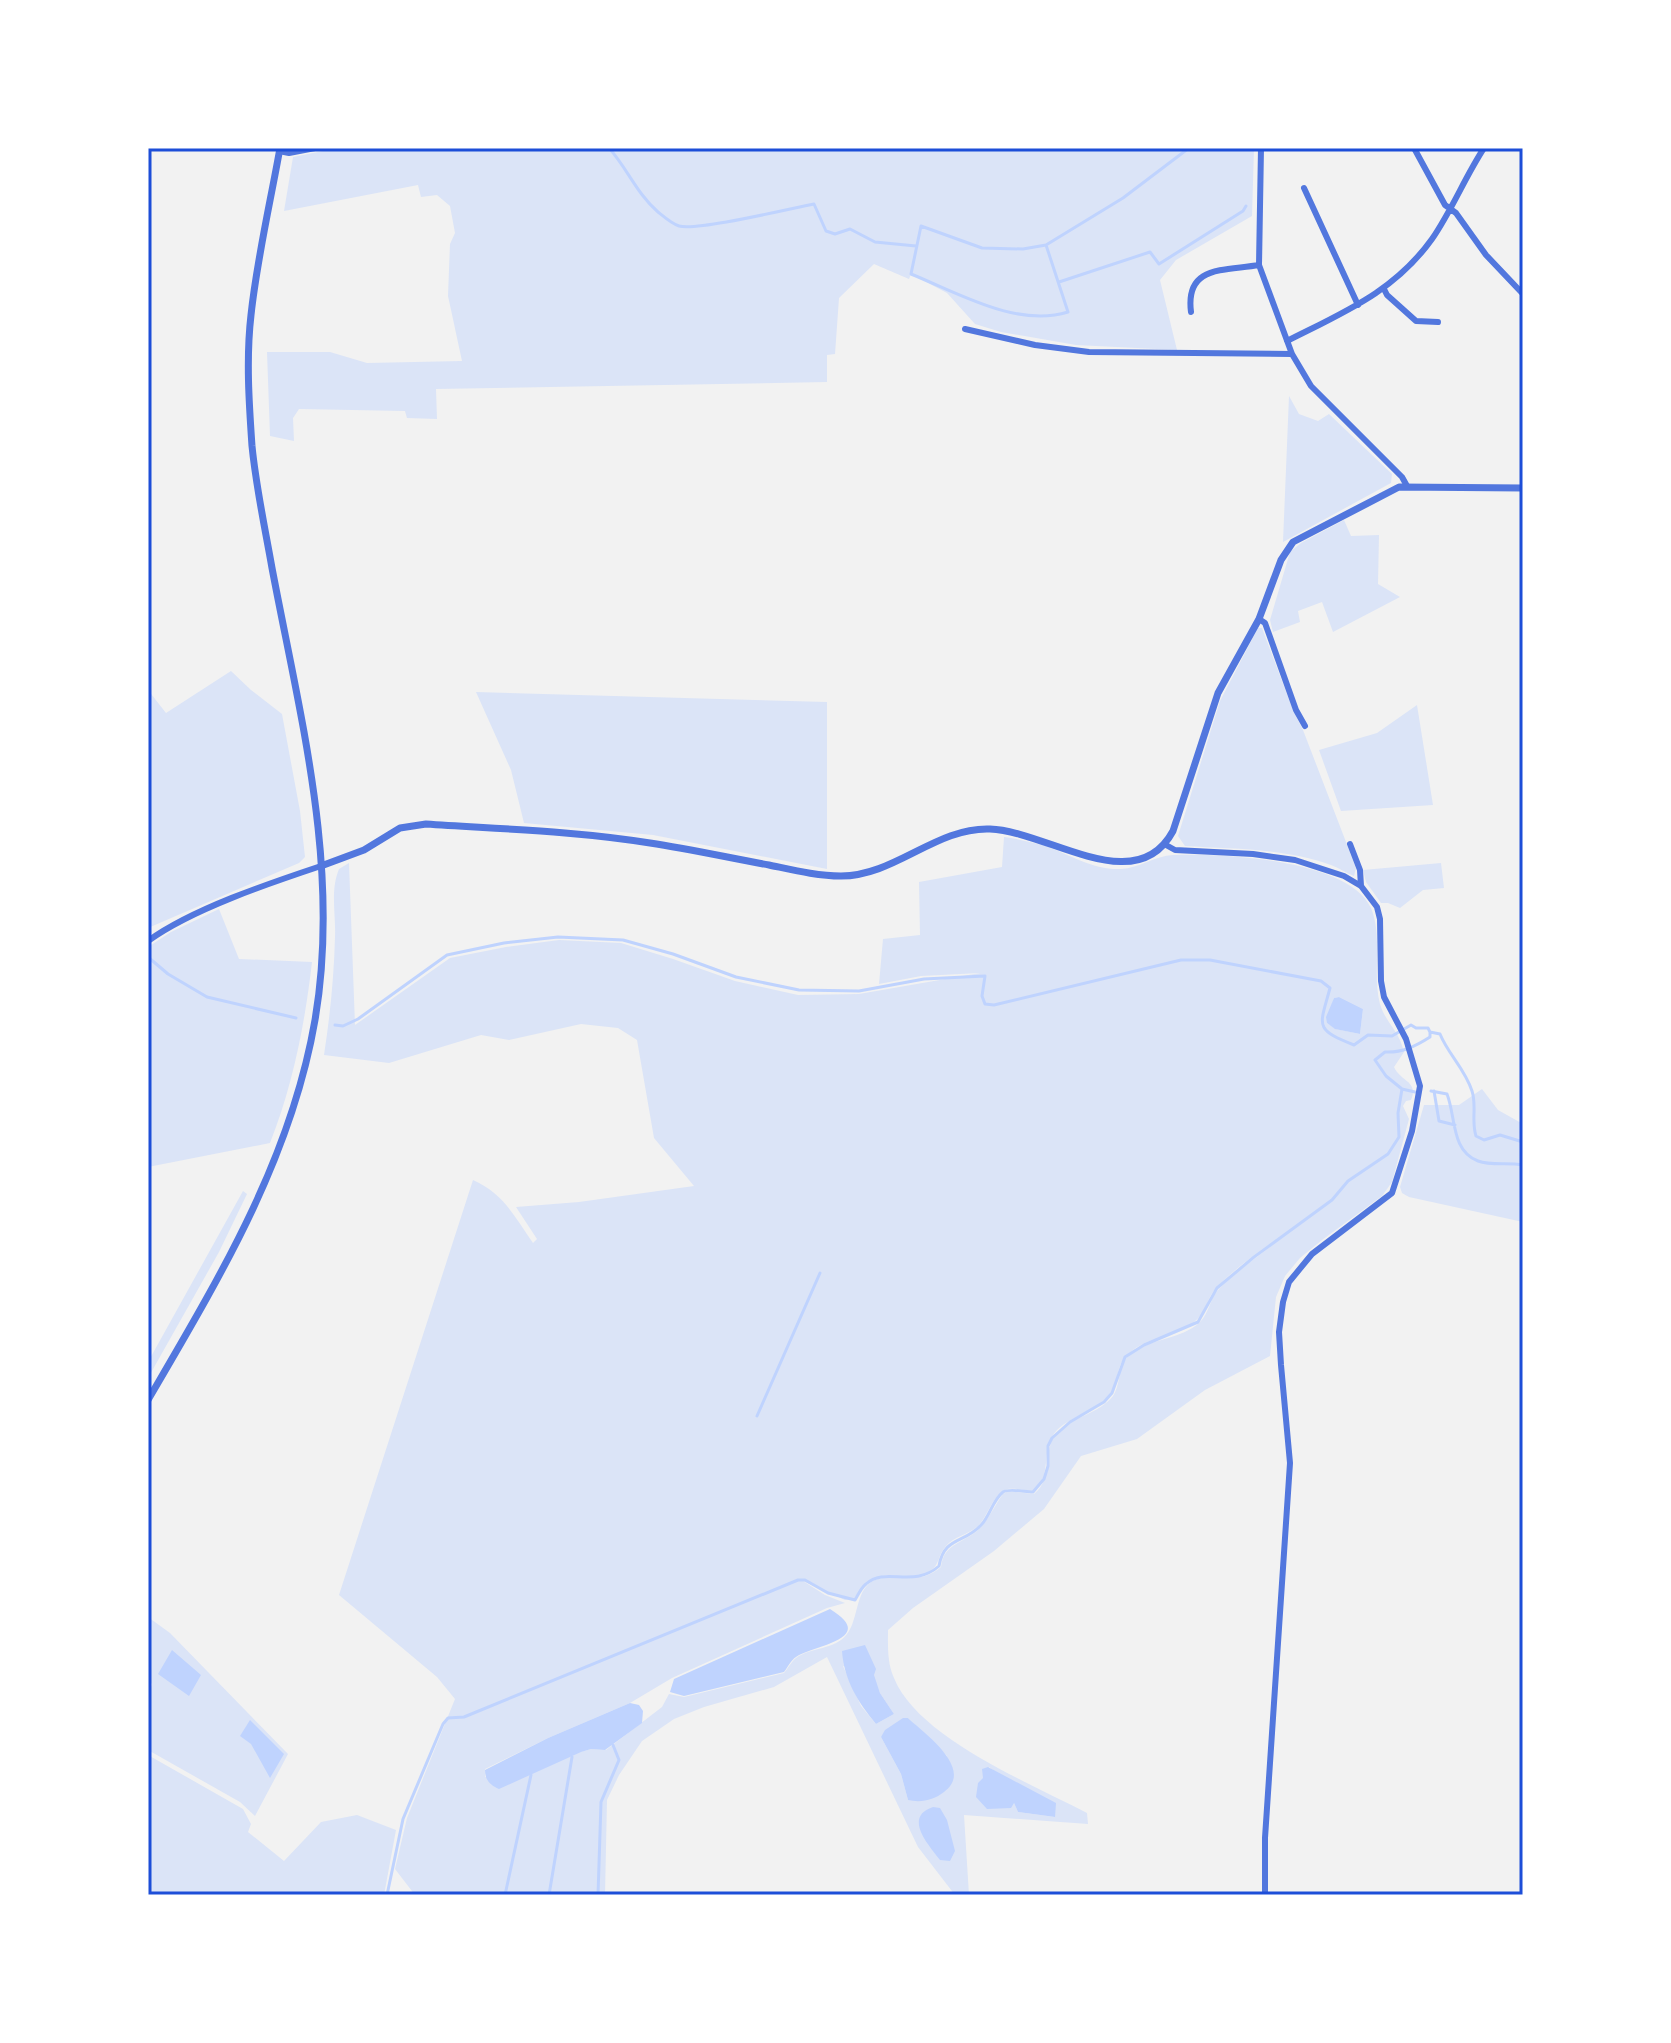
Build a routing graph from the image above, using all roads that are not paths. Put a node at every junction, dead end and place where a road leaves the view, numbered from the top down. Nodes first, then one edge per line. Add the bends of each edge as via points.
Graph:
1 (315, 148) edge
2 (1261, 148) edge
3 (1414, 148) edge
4 (1484, 148) edge
5 (280, 149) edge
6 (1304, 188) dead end
7 (1450, 209) junction
8 (1259, 265) junction
9 (1384, 289) junction
10 (1523, 294) edge
11 (1358, 305) junction
12 (1191, 312) dead end
13 (1438, 322) dead end
14 (965, 329) dead end
15 (1287, 341) junction
16 (1292, 354) junction
17 (1407, 486) junction
18 (1523, 488) edge
19 (1259, 619) junction
20 (1305, 726) dead end
21 (1350, 844) dead end
22 (1166, 845) junction
23 (321, 866) junction
24 (1361, 886) junction
25 (148, 941) edge
26 (148, 1400) edge
27 (1265, 1895) edge

1 - 5 street via 289,153
2 - 8 street
3 - 7 street
4 - 7 street
5 - 23 street via 251,318 252,447 317,813
6 - 11 street
7 - 9 street via 1406,271
7 - 10 street
8 - 12 street via 1194,281
8 - 15 street
9 - 11 street
9 - 13 street via 1416,321
11 - 15 street
14 - 16 street via 1089,352
15 - 16 street
16 - 17 street via 1311,386
17 - 18 street
17 - 19 street via 1384,492 1293,542
19 - 20 street
19 - 22 street via 1218,693
21 - 24 street
22 - 23 street via 1138,859 1109,863 1018,832 979,830 945,837 882,867 838,876 647,842 426,824 400,828 364,850
22 - 24 street via 1295,860
23 - 25 street via 173,925
23 - 26 street via 320,977 305,1067 289,1123 261,1195
24 - 27 street via 1377,907 1386,1006 1404,1033 1420,1095 1392,1193 1312,1254 1289,1282 1283,1302 1279,1332 1290,1463

